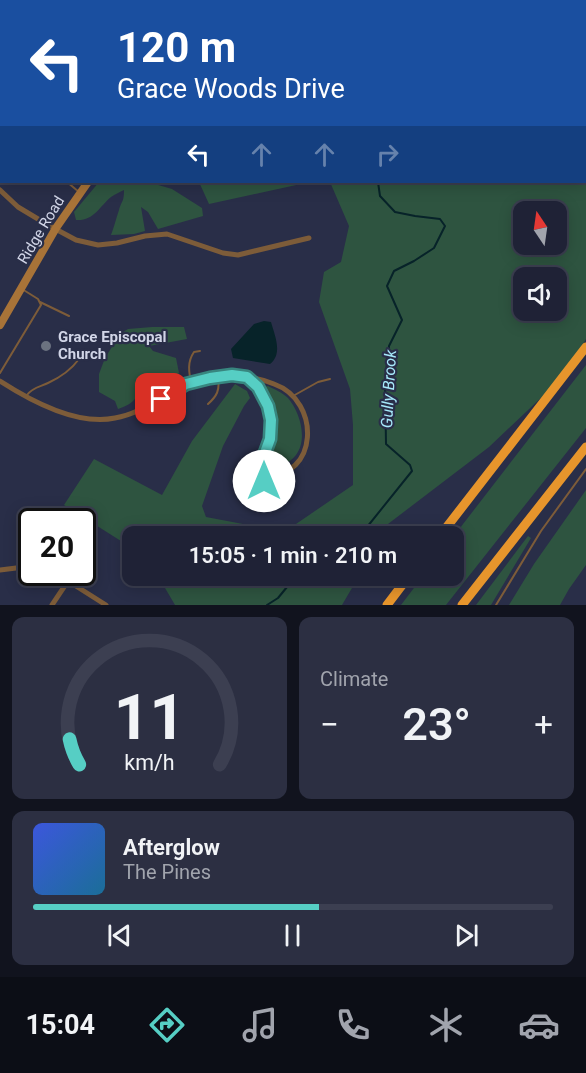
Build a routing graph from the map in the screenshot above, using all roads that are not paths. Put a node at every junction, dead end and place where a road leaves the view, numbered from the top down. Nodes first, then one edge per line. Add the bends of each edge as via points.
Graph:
1 (68, 183) edge
2 (87, 183) edge
3 (0, 190) edge
4 (80, 193) junction
5 (56, 228) junction
6 (309, 238) dead end
7 (21, 288) junction
8 (40, 302) junction
9 (69, 316) dead end
10 (0, 324) edge
11 (586, 347) edge
12 (200, 351) dead end
13 (79, 359) dead end
14 (0, 373) edge
15 (218, 377) junction
16 (247, 377) junction
17 (330, 380) dead end
18 (0, 381) edge
19 (190, 383) junction
20 (293, 396) junction
21 (25, 397) junction
22 (208, 404) dead end
23 (586, 447) edge
24 (586, 469) edge
25 (265, 475) junction
26 (255, 510) dead end
27 (448, 526) edge
28 (18, 567) edge
29 (0, 570) edge
30 (65, 586) edge
31 (76, 586) edge
32 (401, 586) edge
33 (52, 605) edge
34 (106, 605) edge
35 (387, 605) edge
36 (462, 605) edge
37 (496, 605) edge

1 - 4 lane
2 - 4 main road, Ridge Road
3 - 5 street via 18,207
4 - 5 main road, Ridge Road
5 - 6 street via 76,240 98,245 167,234 238,255
5 - 7 main road, Ridge Road
7 - 8 lane
7 - 10 main road, Ridge Road
8 - 9 lane
8 - 14 lane
11 - 27 highway
12 - 19 lane via 190,358
13 - 21 lane via 68,371 30,390
15 - 16 street
15 - 19 street
15 - 22 lane via 218,392
16 - 20 street via 277,384
16 - 25 street via 258,387 271,420 270,439 259,469
17 - 20 lane
18 - 21 street
19 - 21 street via 115,418 71,415
20 - 25 street via 307,421 305,452 281,474
23 - 36 highway
24 - 37 lane via 537,537
25 - 26 lane via 250,497
28 - 29 street
30 - 33 street
31 - 34 street
32 - 35 highway

